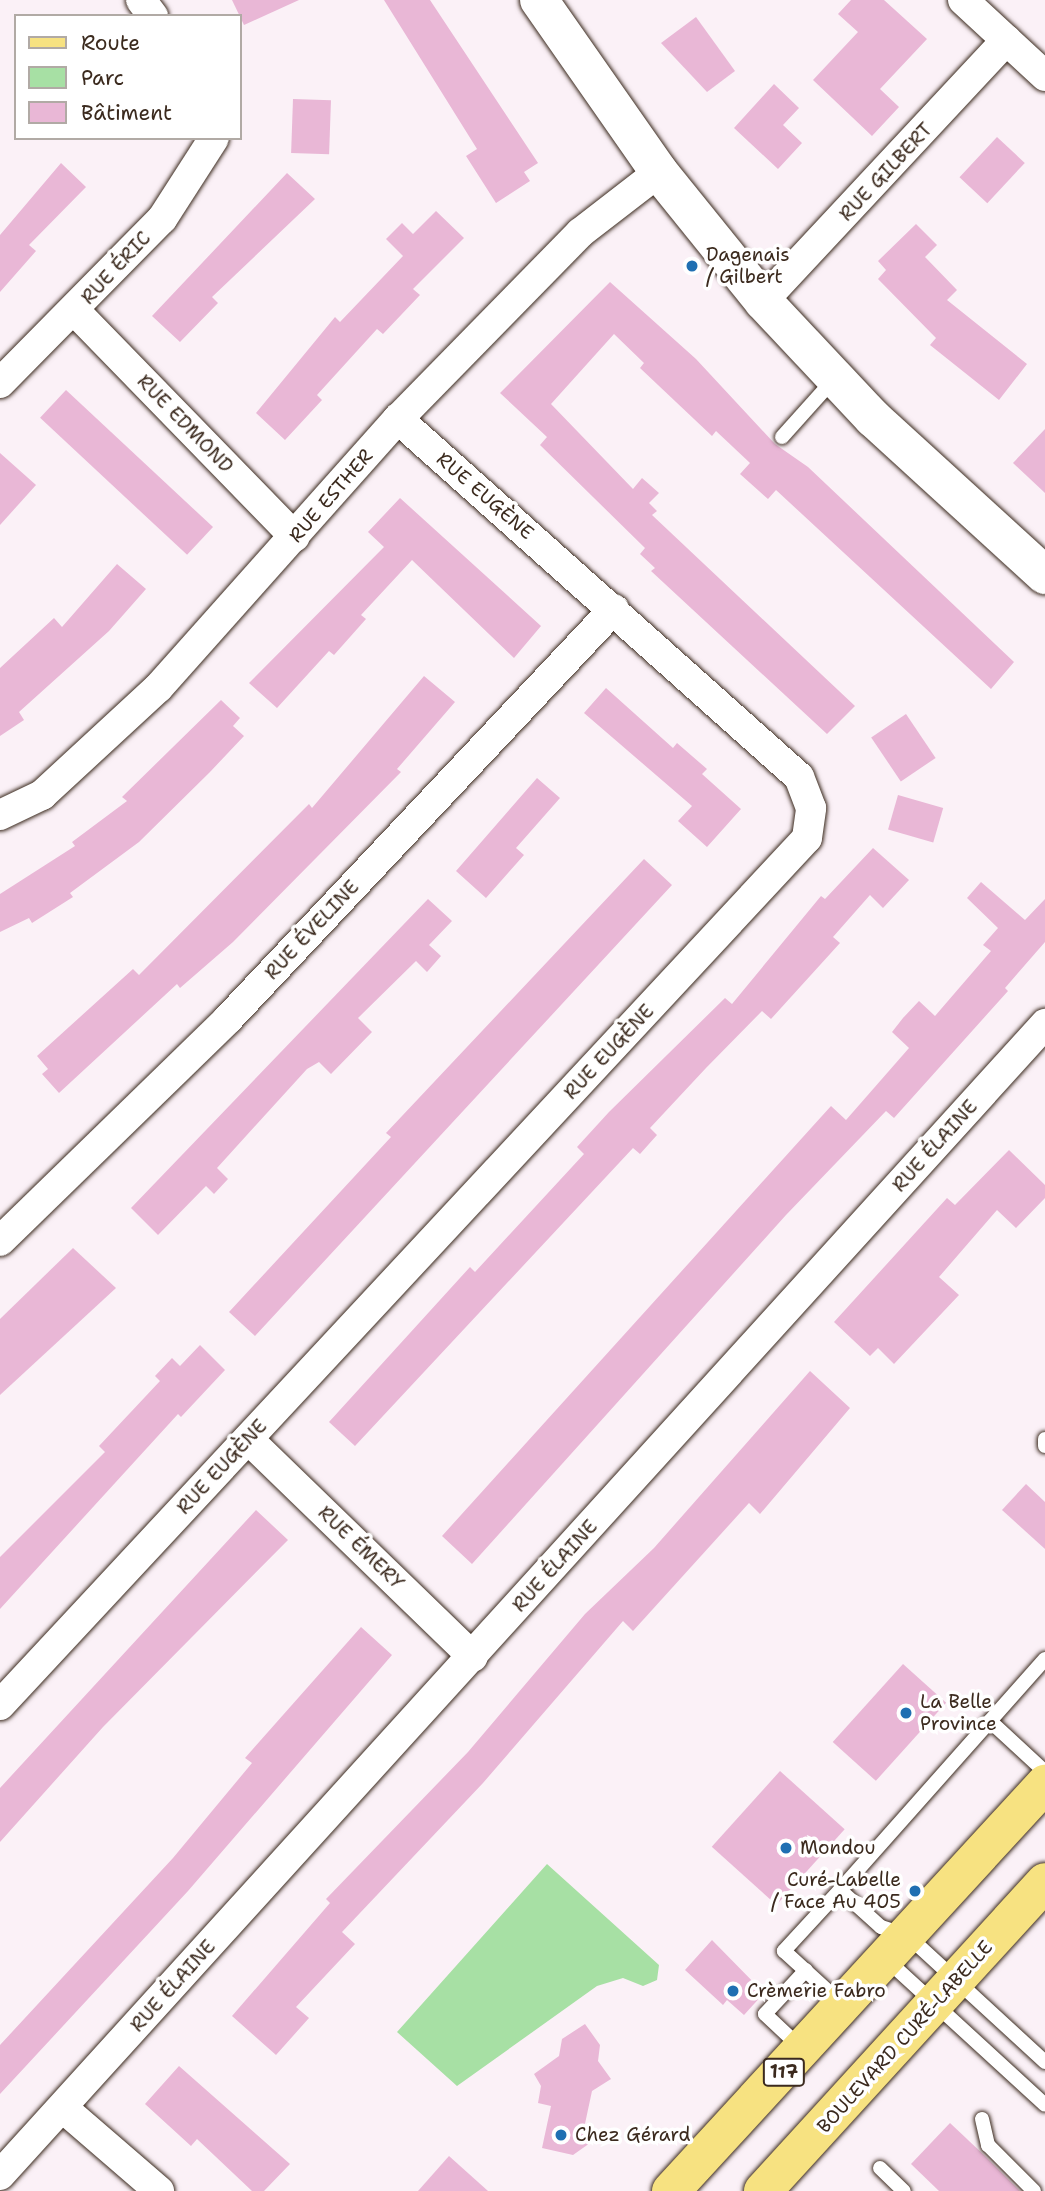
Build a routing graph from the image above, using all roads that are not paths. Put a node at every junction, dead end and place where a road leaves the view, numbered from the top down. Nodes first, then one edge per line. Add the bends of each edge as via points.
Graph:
1 (539, 0) edge
2 (963, 0) edge
3 (1006, 40) junction
4 (1045, 76) edge
5 (213, 140) edge
6 (659, 172) junction
7 (763, 302) junction
8 (75, 311) junction
9 (834, 379) junction
10 (0, 383) edge
11 (398, 419) junction
12 (782, 437) dead end
13 (295, 537) junction
14 (1045, 575) edge
15 (614, 609) junction
16 (0, 815) edge
17 (1045, 1024) edge
18 (0, 1241) edge
19 (248, 1439) junction
20 (1045, 1439) edge
21 (1045, 1446) edge
22 (473, 1657) junction
23 (1045, 1660) edge
24 (0, 1705) edge
25 (990, 1721) junction
26 (1045, 1772) edge
27 (1045, 1784) edge
28 (1045, 1882) edge
29 (840, 1890) junction
30 (892, 1941) junction
31 (806, 1970) junction
32 (946, 1991) junction
33 (844, 2006) junction
34 (803, 2050) junction
35 (1045, 2062) edge
36 (1045, 2105) edge
37 (63, 2108) junction
38 (982, 2119) dead end
39 (880, 2168) dead end
40 (0, 2175) edge
41 (159, 2191) edge
42 (671, 2191) edge
43 (763, 2191) edge
44 (904, 2191) edge
45 (1034, 2191) edge

1 - 6 main road
2 - 3 street
3 - 4 street
3 - 7 street, RUE GILBERT
5 - 8 street, RUE ÉRIC via 162,219
6 - 7 main road
6 - 11 street, RUE ESTHER via 580,233
7 - 9 main road
8 - 10 street, RUE ÉRIC
8 - 13 street, RUE EDMOND
9 - 12 lane
9 - 14 main road
11 - 13 street, RUE ESTHER
11 - 15 street, RUE EUGÈNE
13 - 16 street, RUE ESTHER via 158,688 42,795
15 - 18 street, RUE ÉVELINE via 228,1019
15 - 19 street, RUE EUGÈNE via 799,777 811,808 807,838
17 - 22 street, RUE ÉLAINE
19 - 22 street, RUE ÉMERY
19 - 24 street, RUE EUGÈNE
20 - 21 lane
22 - 37 street, RUE ÉLAINE
23 - 25 lane
25 - 26 lane
25 - 29 lane
27 - 30 main road, 117
28 - 32 main road, BOULEVARD CURÉ-LABELLE
29 - 30 lane
29 - 31 lane via 785,1951
30 - 32 lane
30 - 32 lane
30 - 33 main road, 117
31 - 33 lane
31 - 34 lane via 765,2014
32 - 35 lane
32 - 36 lane
32 - 43 main road, BOULEVARD CURÉ-LABELLE
33 - 34 main road, 117
34 - 42 main road, 117
37 - 40 street, RUE ÉLAINE
37 - 41 street
38 - 45 lane via 988,2146
39 - 44 lane

